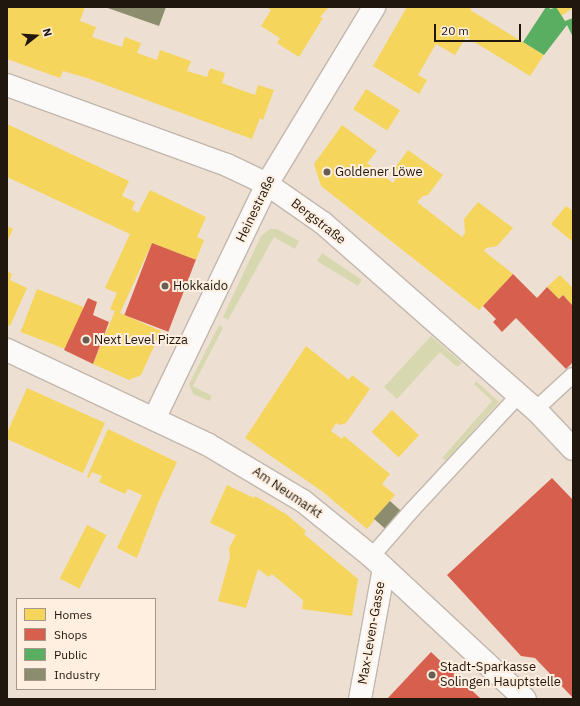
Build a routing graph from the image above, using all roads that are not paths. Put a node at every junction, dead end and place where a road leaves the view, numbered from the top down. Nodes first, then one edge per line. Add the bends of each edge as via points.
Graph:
1 (374, 7) edge
2 (7, 85) edge
3 (267, 184) junction
4 (7, 350) edge
5 (572, 375) dead end
6 (519, 394) junction
7 (535, 409) junction
8 (154, 419) junction
9 (573, 449) edge
10 (378, 562) junction
11 (360, 699) edge
12 (525, 699) edge

1 - 3 street, Heinestraße
2 - 3 street, Bergstraße via 226,166
3 - 6 street, Bergstraße via 323,223
3 - 8 street, Heinestraße
4 - 8 street, Am Neumarkt
5 - 7 lane
6 - 7 street, Bergstraße
6 - 10 lane via 412,509
7 - 9 street, Bergstraße
8 - 10 street, Am Neumarkt via 244,464 303,501
10 - 11 street, Max-Leven-Gasse
10 - 12 street, Am Neumarkt

